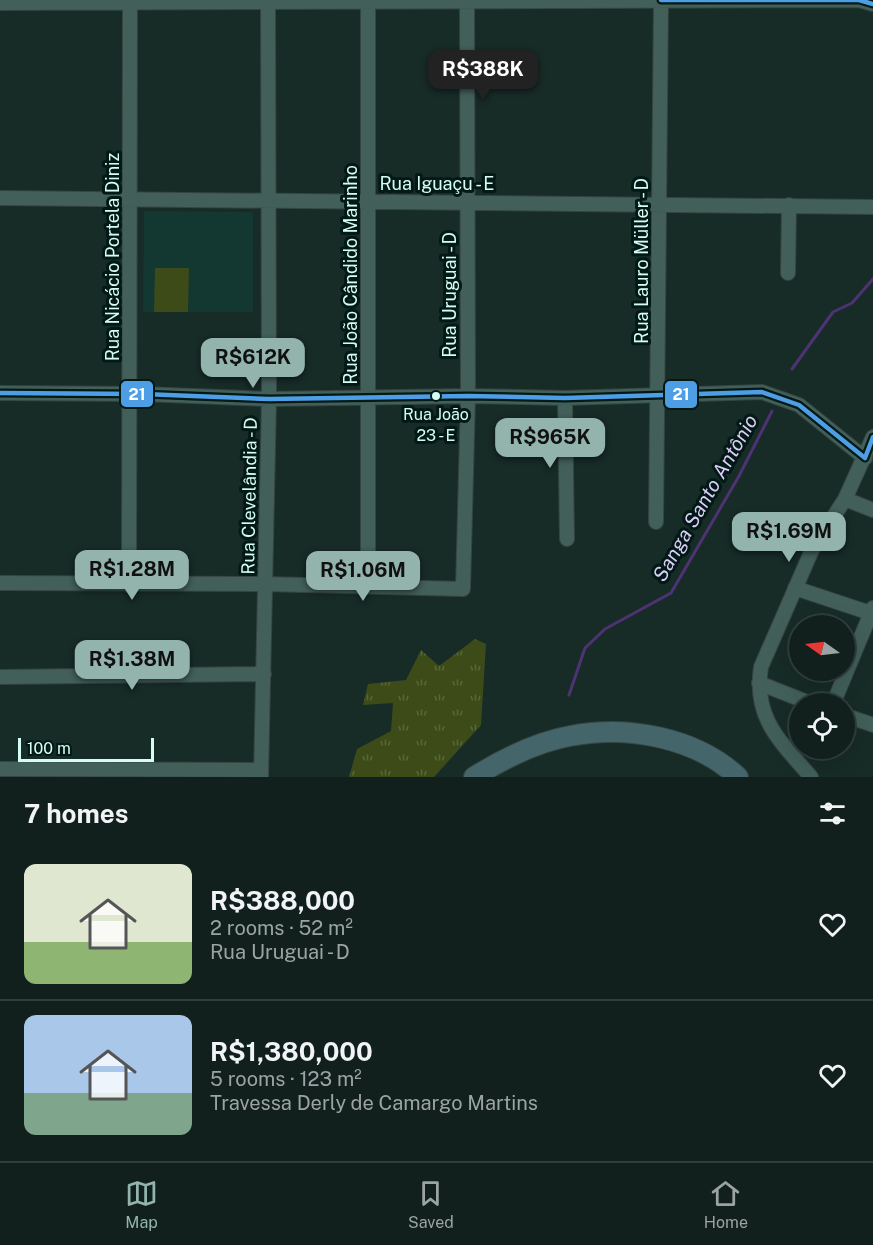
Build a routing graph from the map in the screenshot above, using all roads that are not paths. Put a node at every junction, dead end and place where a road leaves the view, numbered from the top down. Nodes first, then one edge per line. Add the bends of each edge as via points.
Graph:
1 (661, 0) edge
2 (859, 0) edge
3 (130, 1) edge
4 (268, 1) edge
5 (368, 1) edge
6 (467, 1) edge
7 (0, 3) edge
8 (873, 4) edge
9 (0, 198) edge
10 (130, 199) junction
11 (267, 200) junction
12 (369, 201) junction
13 (467, 201) junction
14 (659, 203) junction
15 (789, 205) junction
16 (873, 207) edge
17 (788, 273) dead end
18 (0, 393) edge
19 (130, 394) junction
20 (468, 396) junction
21 (659, 396) junction
22 (368, 397) junction
23 (565, 398) junction
24 (269, 399) junction
25 (873, 437) edge
26 (865, 458) junction
27 (845, 499) junction
28 (873, 510) edge
29 (656, 522) dead end
30 (567, 539) dead end
31 (0, 583) edge
32 (265, 584) junction
33 (129, 585) junction
34 (368, 586) junction
35 (795, 588) junction
36 (872, 612) edge
37 (264, 674) junction
38 (0, 677) edge
39 (759, 683) junction
40 (838, 693) edge
41 (789, 695) edge
42 (855, 719) edge
43 (873, 725) edge
44 (0, 769) edge
45 (261, 773) edge
46 (474, 777) edge
47 (738, 777) edge
48 (811, 777) edge

1 - 2 street
1 - 6 street
1 - 14 street, Rua Lauro Müller - D
2 - 8 street
3 - 4 street
3 - 7 street
3 - 10 street, Rua Nicácio Portela Diniz
4 - 5 street
4 - 11 street, Rua Clevelândia - D
5 - 6 street
5 - 12 street, Rua João Cândido Marinho
6 - 13 street, Rua Uruguai - D
9 - 10 street, Rua Iguaçu - E
10 - 11 street, Rua Iguaçu - E
10 - 19 street, Rua Nicácio Portela Diniz
11 - 12 street, Rua Iguaçu - E
11 - 24 street, Rua Clevelândia - D
12 - 13 street, Rua Iguaçu - E
12 - 22 street, Rua João Cândido Marinho
13 - 14 street, Rua Iguaçu - E
13 - 20 street, Rua Uruguai - D
14 - 15 street, Rua Iguaçu - E
14 - 21 street, Rua Lauro Müller - D
15 - 16 street, Rua Iguaçu - E
15 - 17 street
18 - 19 street
19 - 24 street
19 - 33 street, Rua Nicácio Portela Diniz
20 - 22 street
20 - 23 street
20 - 34 street, Rua Uruguai - D via 463,589
21 - 23 street
21 - 26 street via 732,391 762,392 784,398 800,405
21 - 29 street, Rua Lauro Müller - D
22 - 24 street
22 - 34 street, Rua João Cândido Marinho
23 - 30 street
24 - 32 street, Rua Clevelândia - D
25 - 26 street
26 - 27 street
27 - 28 street
27 - 35 street via 812,550
31 - 33 street
32 - 33 street
32 - 34 street
32 - 37 street, Rua Clevelândia - D
35 - 36 street
35 - 39 street via 767,651
36 - 40 street
37 - 38 street
37 - 45 street, Rua Clevelândia - D
39 - 41 street
39 - 48 street via 767,722
42 - 43 street
44 - 45 street
46 - 47 highway via 523,751 570,736 630,732 680,743

